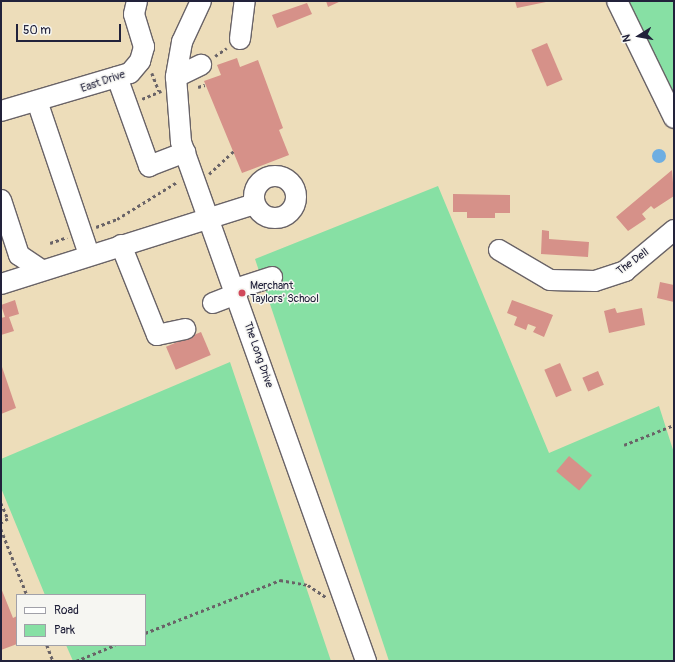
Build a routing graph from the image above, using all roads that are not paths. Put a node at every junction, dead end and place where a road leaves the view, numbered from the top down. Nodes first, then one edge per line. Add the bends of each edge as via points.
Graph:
1 (137, 1) edge
2 (201, 1) edge
3 (245, 1) edge
4 (617, 1) edge
5 (240, 40) road end
6 (201, 65) road end
7 (117, 77) junction
8 (176, 77) junction
9 (37, 101) junction
10 (1, 111) edge
11 (674, 118) edge
12 (185, 152) junction
13 (1, 200) edge
14 (254, 204) dead end
15 (208, 219) junction
16 (674, 230) edge
17 (121, 245) junction
18 (499, 250) dead end
19 (89, 255) junction
20 (41, 270) junction
21 (272, 277) dead end
22 (1, 284) edge
23 (236, 292) junction
24 (213, 303) dead end
25 (185, 329) dead end
26 (366, 661) edge

1 - 7 street, East Drive via 134,14 143,52 134,69
2 - 8 street, The Long Drive via 182,42
3 - 5 street
4 - 11 street
6 - 8 street
7 - 9 street, East Drive
7 - 12 street via 149,166
8 - 12 street, The Long Drive
9 - 10 street, East Drive
9 - 19 street
12 - 15 street, The Long Drive
13 - 20 street via 19,255
14 - 15 street
15 - 17 street
15 - 23 street, The Long Drive
16 - 18 street, The Dell via 625,271 595,281 550,280
17 - 19 street
17 - 25 street via 157,335
19 - 20 street
20 - 22 street
21 - 23 street
23 - 24 street
23 - 26 street, The Long Drive

